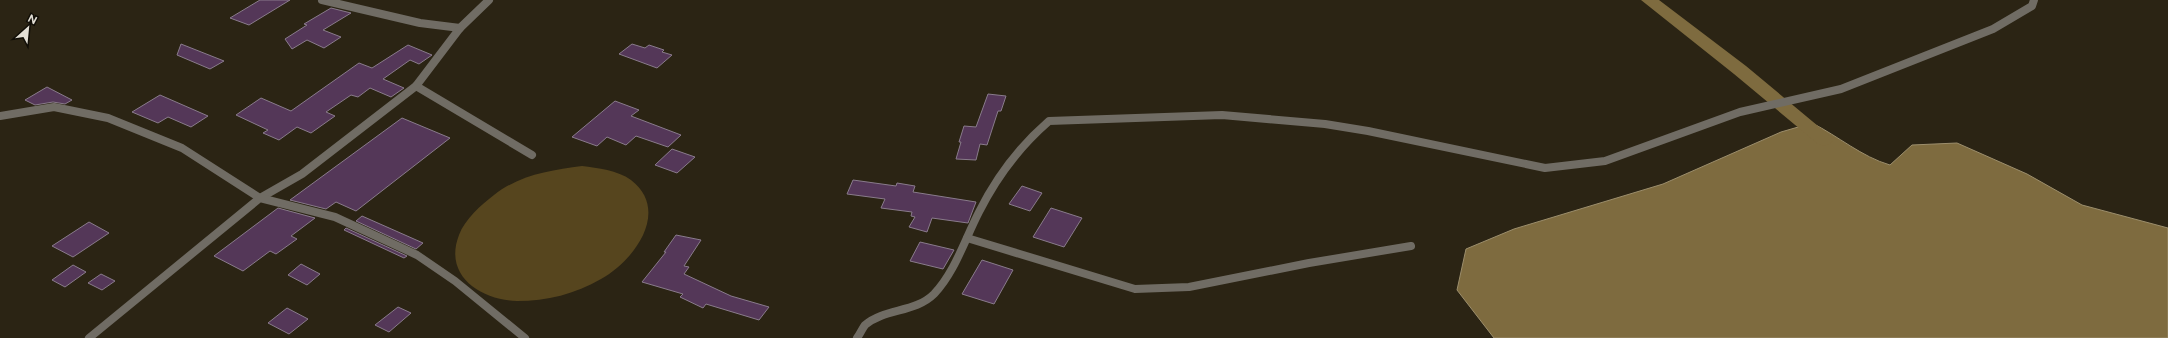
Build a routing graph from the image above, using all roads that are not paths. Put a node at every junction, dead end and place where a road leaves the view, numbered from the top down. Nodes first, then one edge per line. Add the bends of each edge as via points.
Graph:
1 (322, 0) edge
2 (488, 0) edge
3 (2034, 0) edge
4 (460, 28) junction
5 (416, 86) junction
6 (0, 116) edge
7 (532, 155) dead end
8 (260, 198) junction
9 (967, 238) junction
10 (1411, 246) dead end
11 (89, 338) edge
12 (525, 338) edge
13 (857, 338) edge

1 - 4 street via 398,18
2 - 4 street
3 - 9 street via 2032,6 1994,29 1841,89 1740,112 1605,161 1545,168 1368,131 1222,115 1049,121 1028,138 1010,159
4 - 5 street
5 - 7 street
5 - 8 street via 302,174
6 - 8 street via 54,107 108,118 182,148
8 - 11 street
8 - 12 street via 336,217 417,255 456,281
9 - 10 street via 1135,289 1189,287
9 - 13 street via 948,278 930,299 875,320 865,326

